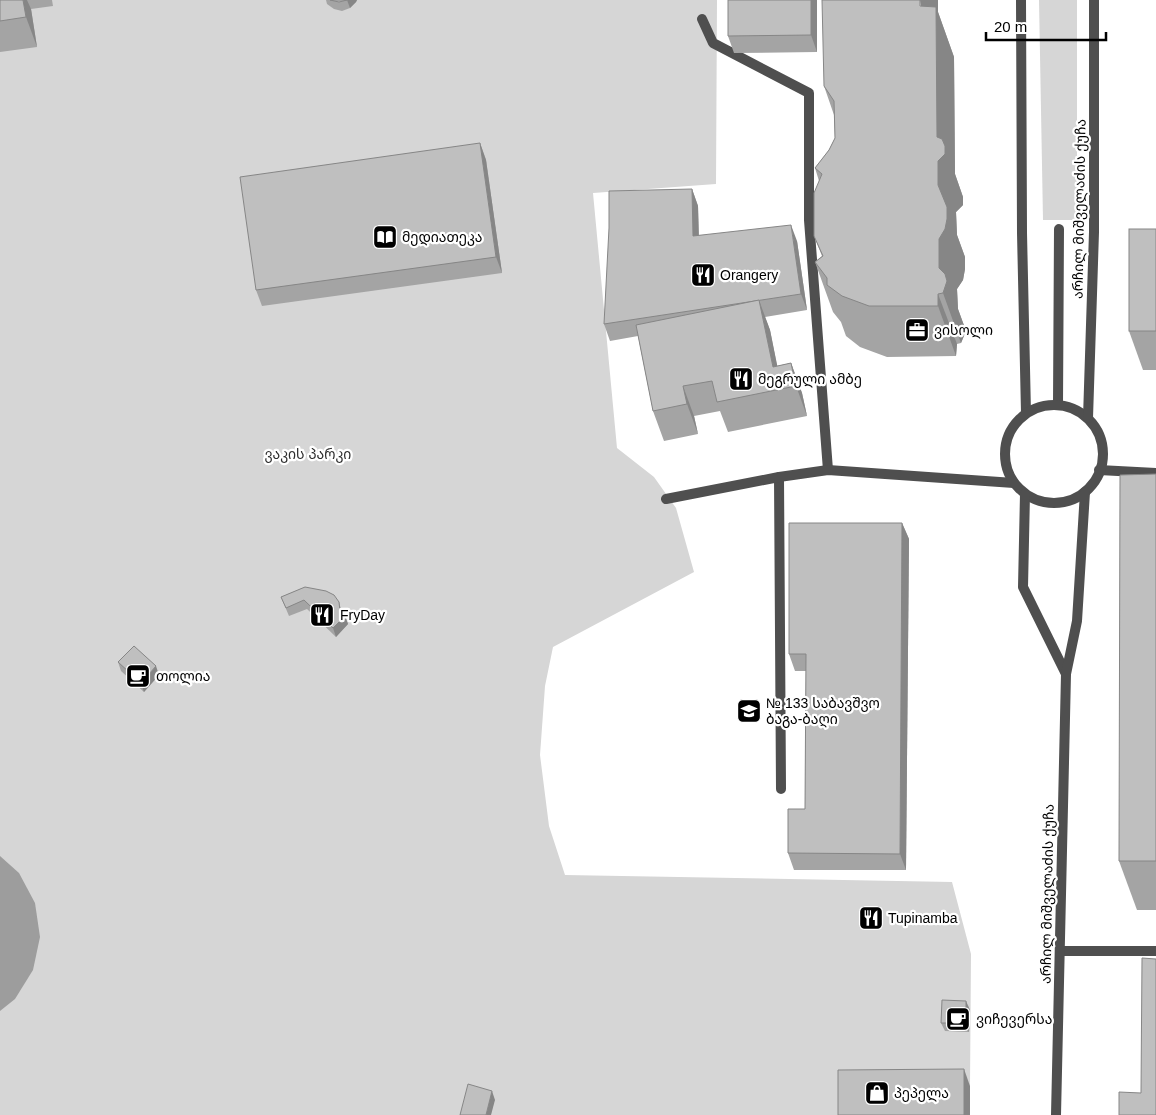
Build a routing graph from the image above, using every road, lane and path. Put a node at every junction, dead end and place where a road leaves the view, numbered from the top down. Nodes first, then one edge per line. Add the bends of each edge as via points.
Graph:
1 (1021, 0) edge
2 (1094, 0) edge
3 (702, 19) dead end
4 (1059, 229) dead end
5 (1058, 404) junction
6 (1026, 413) junction
7 (1088, 418) junction
8 (828, 470) junction
9 (1099, 470) junction
10 (1156, 473) edge
11 (779, 477) junction
12 (1014, 483) junction
13 (1085, 492) junction
14 (1025, 494) junction
15 (666, 499) dead end
16 (1066, 674) junction
17 (781, 789) dead end
18 (1060, 951) junction
19 (1156, 951) edge
20 (1056, 1115) edge

1 - 6 street
2 - 7 street, არჩილ მიშველაძის ქუჩა via 1094,232
3 - 8 street via 713,43 809,93 810,220
4 - 5 street
5 - 6 street via 1041,406
5 - 7 street
6 - 12 street via 1006,438 1004,454
7 - 9 street via 1103,447
8 - 11 street
8 - 12 street
9 - 10 street
9 - 13 street via 1096,480
11 - 15 street
11 - 17 street
12 - 14 street
13 - 14 street via 1071,500 1055,503
13 - 16 street, არჩილ მიშველაძის ქუჩა via 1077,621
14 - 16 street, არჩილ მიშველაძის ქუჩა via 1023,587
16 - 18 street, არჩილ მიშველაძის ქუჩა
18 - 19 street
18 - 20 street, არჩილ მიშველაძის ქუჩა

